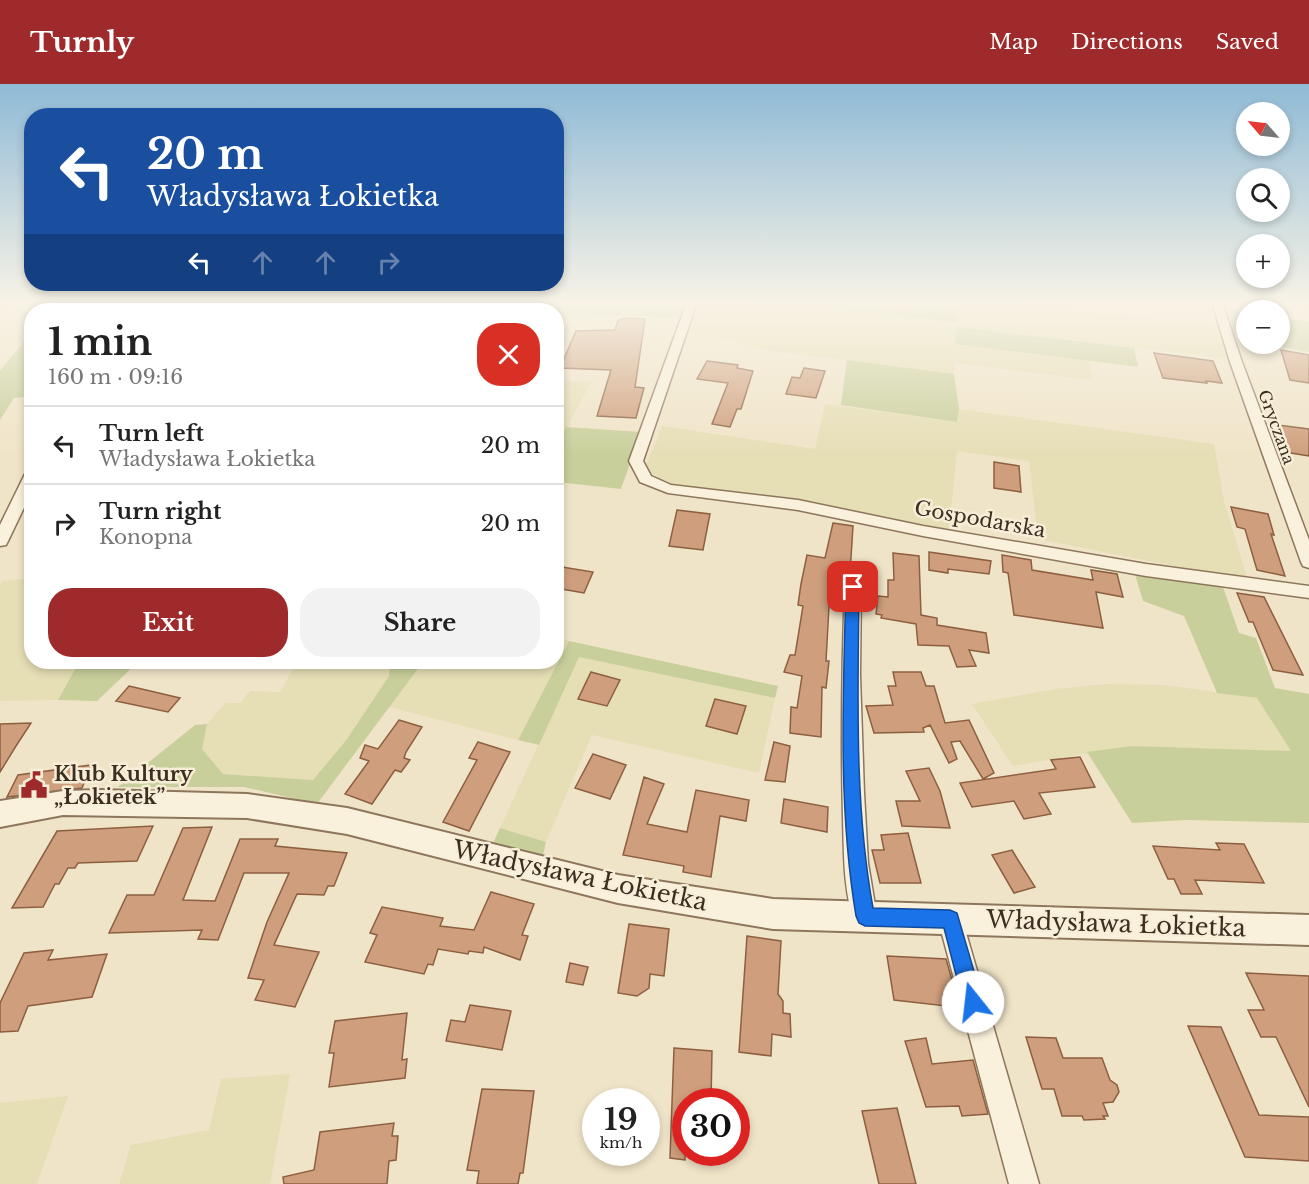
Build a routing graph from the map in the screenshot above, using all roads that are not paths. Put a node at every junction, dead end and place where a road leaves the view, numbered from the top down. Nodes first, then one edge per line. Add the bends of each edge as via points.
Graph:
1 (674, 353) edge
2 (1233, 353) edge
3 (24, 491) edge
4 (0, 541) edge
5 (1309, 562) edge
6 (853, 587) dead end
7 (1309, 592) edge
8 (0, 814) edge
9 (865, 916) junction
10 (950, 919) junction
11 (1309, 930) edge
12 (1024, 1184) edge

1 - 7 street, Gospodarska via 636,461 645,479 668,489 798,505 1146,570
2 - 5 street, Gryczana
3 - 4 street
6 - 9 street via 853,793 856,863
8 - 9 street, Władysława Łokietka via 63,803 247,806 347,821 618,889 773,914
9 - 10 street, Władysława Łokietka
10 - 11 street, Władysława Łokietka
10 - 12 street

